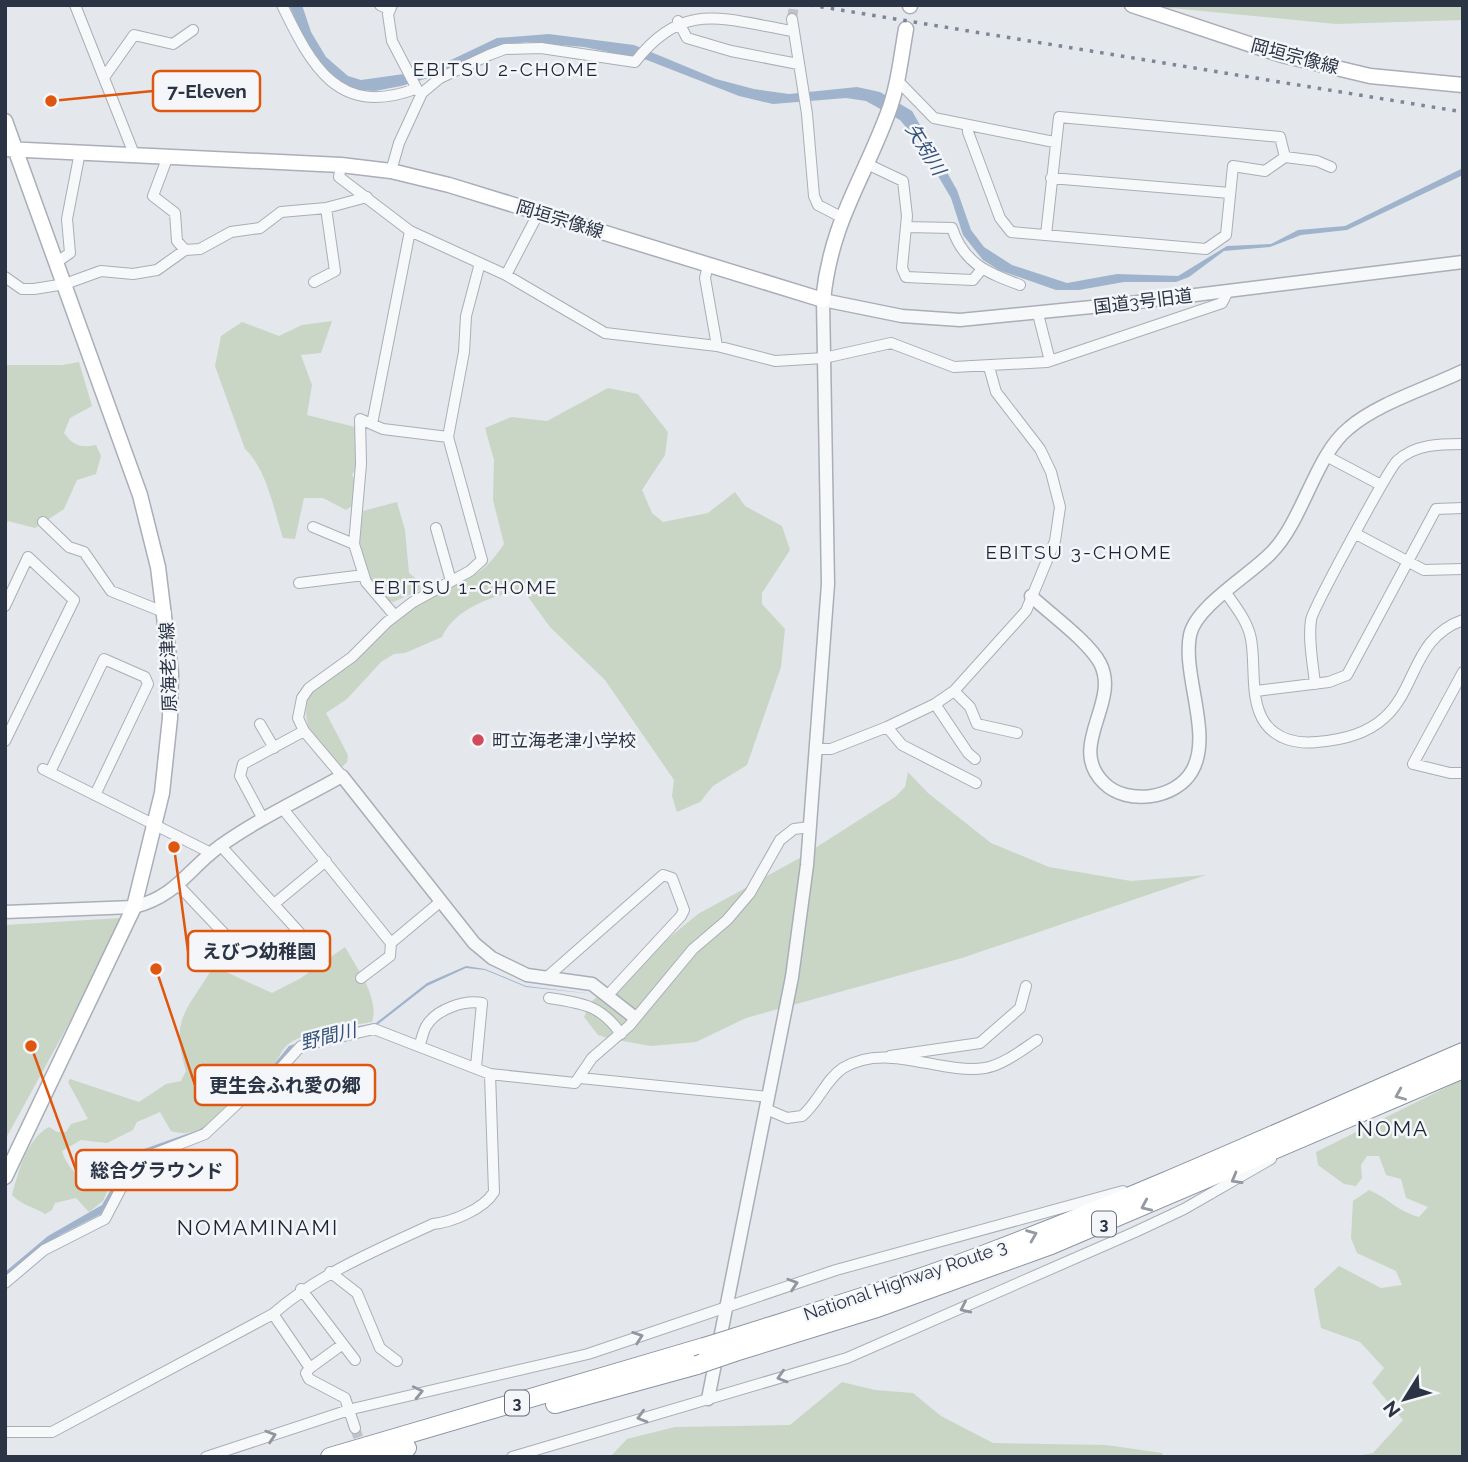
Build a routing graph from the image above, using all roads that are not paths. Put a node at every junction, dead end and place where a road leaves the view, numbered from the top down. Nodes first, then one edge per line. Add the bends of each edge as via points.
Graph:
1 (75, 5) edge
2 (282, 5) edge
3 (1132, 5) edge
4 (387, 7) edge
5 (1164, 11) edge
6 (792, 19) tunnel mouth
7 (678, 21) junction
8 (906, 29) dead end
9 (193, 30) dead end
10 (792, 31) junction
11 (798, 64) junction
12 (105, 76) junction
13 (897, 80) junction
14 (1463, 85) edge
15 (418, 91) junction
16 (5, 121) edge
17 (968, 125) junction
18 (1054, 142) junction
19 (10, 149) edge
20 (80, 152) junction
21 (134, 154) junction
22 (168, 156) junction
23 (1285, 157) junction
24 (865, 163) junction
25 (341, 165) junction
26 (1331, 167) dead end
27 (391, 171) junction
28 (1051, 178) junction
29 (1230, 193) junction
30 (367, 197) junction
31 (326, 208) junction
32 (539, 212) junction
33 (841, 217) junction
34 (907, 226) junction
35 (410, 231) junction
36 (1046, 235) junction
37 (185, 250) junction
38 (57, 262) junction
39 (1463, 262) edge
40 (481, 263) junction
41 (708, 265) junction
42 (981, 270) junction
43 (506, 275) junction
44 (5, 277) edge
45 (314, 282) dead end
46 (65, 284) junction
47 (1020, 285) dead end
48 (1228, 291) junction
49 (823, 300) junction
50 (1038, 314) junction
51 (717, 346) junction
52 (824, 358) junction
53 (1050, 361) junction
54 (989, 367) junction
55 (1463, 371) edge
56 (372, 424) junction
57 (448, 437) junction
58 (1463, 444) edge
59 (1328, 457) junction
60 (1381, 485) junction
61 (1463, 508) edge
62 (43, 522) dead end
63 (313, 527) dead end
64 (436, 528) dead end
65 (1356, 534) junction
66 (354, 544) junction
67 (1408, 562) junction
68 (1463, 569) edge
69 (364, 575) junction
70 (451, 581) junction
71 (299, 583) dead end
72 (1226, 593) junction
73 (1031, 596) junction
74 (5, 606) edge
75 (166, 613) junction
76 (395, 615) junction
77 (1463, 620) edge
78 (1463, 672) edge
79 (1315, 684) junction
80 (954, 691) junction
81 (1256, 691) junction
82 (934, 704) junction
83 (260, 724) dead end
84 (887, 727) junction
85 (304, 732) junction
86 (1017, 733) dead end
87 (5, 741) edge
88 (274, 748) junction
89 (816, 749) junction
90 (975, 759) dead end
91 (1463, 773) edge
92 (342, 776) junction
93 (976, 783) dead end
94 (94, 795) junction
95 (283, 808) junction
96 (263, 819) junction
97 (157, 824) junction
98 (810, 827) junction
99 (216, 849) junction
100 (327, 861) junction
101 (178, 885) junction
102 (440, 902) junction
103 (274, 904) junction
104 (134, 907) junction
105 (5, 912) edge
106 (391, 943) junction
107 (361, 978) dead end
108 (546, 978) junction
109 (1026, 986) dead end
110 (607, 996) junction
111 (549, 998) dead end
112 (634, 1017) junction
113 (621, 1034) junction
114 (1037, 1040) dead end
115 (419, 1046) junction
116 (1463, 1052) edge
117 (890, 1056) junction
118 (476, 1067) junction
119 (1463, 1069) edge
120 (490, 1074) junction
121 (580, 1078) junction
122 (768, 1103) junction
123 (1338, 1121) junction
124 (5, 1177) edge
125 (1175, 1178) junction
126 (331, 1272) junction
127 (5, 1283) edge
128 (302, 1289) junction
129 (728, 1305) junction
130 (273, 1314) junction
131 (343, 1344) junction
132 (735, 1344) junction
133 (355, 1360) dead end
134 (397, 1361) dead end
135 (310, 1368) junction
136 (708, 1399) junction
137 (352, 1409) junction
138 (355, 1428) tunnel mouth
139 (5, 1432) edge
140 (206, 1457) edge
141 (330, 1457) edge
142 (376, 1457) edge
143 (512, 1457) edge

1 - 12 street
2 - 15 street via 306,52 336,87 362,96
3 - 5 main road, 岡垣宗像線
4 - 15 street via 392,41
5 - 14 main road, 岡垣宗像線 via 1282,55 1370,76
6 - 10 street
7 - 10 street via 695,16
7 - 11 street via 687,38
7 - 15 street via 650,41 635,62 567,50 505,49
8 - 13 main road
9 - 12 street via 173,44 134,35
10 - 11 street
11 - 33 street via 814,196 818,205
12 - 21 street
13 - 17 street via 934,118
13 - 24 main road via 888,115
15 - 27 street
16 - 19 main road, 原海老津線
17 - 18 street
17 - 36 street via 1000,218 1011,232
18 - 23 street via 1059,117 1280,137
18 - 28 street
19 - 20 main road, 岡垣宗像線
19 - 38 main road, 原海老津線
20 - 21 main road, 岡垣宗像線
20 - 38 street via 67,219 70,253
21 - 22 main road, 岡垣宗像線
22 - 25 main road, 岡垣宗像線
22 - 37 street via 153,196 175,214 177,241
23 - 26 street
23 - 29 street via 1265,171 1233,166
24 - 33 main road
24 - 34 street via 903,181
25 - 27 main road, 岡垣宗像線
25 - 30 street via 339,177
27 - 32 main road, 岡垣宗像線
28 - 29 street
28 - 36 street
29 - 36 street via 1226,236 1206,249
30 - 31 street
30 - 35 street
31 - 37 street via 281,212 260,228 231,232 200,249
31 - 45 street via 334,271
32 - 41 main road, 岡垣宗像線
32 - 43 street
33 - 49 main road via 826,267
34 - 42 street via 952,228 962,250
34 - 42 street via 902,268 906,277 974,280
35 - 40 street
35 - 56 street
37 - 46 street via 157,270 133,274 101,271
38 - 46 main road, 原海老津線
39 - 48 street, 国道3号旧道
40 - 43 street
40 - 57 street via 466,316
41 - 49 main road, 岡垣宗像線
41 - 51 street via 705,278
42 - 47 street
43 - 51 street via 605,333
44 - 46 street via 22,289
46 - 75 main road, 原海老津線 via 140,495
48 - 50 street, 国道3号旧道
48 - 53 street via 1222,303
49 - 50 street, 国道3号旧道 via 931,319
49 - 52 street
50 - 53 street
51 - 52 street via 775,362
52 - 54 street via 891,343 954,367
52 - 89 street via 828,570
53 - 54 street
54 - 73 street via 996,392 1040,449 1060,507 1055,541
55 - 59 street via 1351,425
56 - 57 street
56 - 66 street via 360,419
57 - 70 street via 482,560
58 - 60 street via 1433,444 1407,454
59 - 60 street
59 - 72 street via 1281,541
60 - 65 street
61 - 67 street via 1436,509
62 - 75 street via 69,547 83,552 111,591
63 - 66 street
64 - 70 street
65 - 67 street
65 - 79 street via 1310,618
66 - 69 street
67 - 68 street via 1438,571
67 - 79 street via 1347,675
69 - 71 street
69 - 76 street
70 - 76 street
72 - 73 street via 1195,619 1188,644 1197,762 1177,787 1134,797 1111,789 1093,767 1090,743 1105,688 1100,663
72 - 81 street via 1251,639
73 - 80 street via 1026,611
74 - 87 street via 28,557 74,600
75 - 97 main road, 原海老津線 via 170,718
76 - 85 street via 352,657 309,688 298,707
77 - 81 street via 1439,634 1398,704 1364,734 1337,741 1293,742 1265,723
78 - 91 street via 1413,764
79 - 81 street
80 - 82 street
80 - 86 street via 970,707 977,724
82 - 84 street
82 - 90 street
83 - 88 street
84 - 89 street
84 - 93 street via 902,745
85 - 88 street
85 - 92 street
88 - 96 street via 243,764 240,776
89 - 98 street
92 - 95 street
92 - 102 street
94 - 94 street via 46,771 104,659 145,677 148,684
94 - 97 street
95 - 96 street
95 - 100 street
96 - 99 street
97 - 99 street
97 - 104 main road, 原海老津線
98 - 112 street via 794,830 780,840 750,893
98 - 122 street via 792,977
99 - 101 street
99 - 103 street
100 - 103 street
100 - 106 street
101 - 103 street via 251,962 299,932
101 - 104 street via 160,898
102 - 106 street
102 - 108 street via 492,958 513,970
104 - 105 street
104 - 124 main road, 原海老津線
106 - 107 street via 390,956
108 - 110 street via 592,984
108 - 110 street via 663,875 672,878 684,910 681,916
109 - 117 street via 1020,1008 980,1043
110 - 112 street
111 - 113 street via 582,1002 609,1016
112 - 113 street
113 - 121 street via 592,1058
114 - 117 street via 988,1068
115 - 118 street
115 - 118 street via 426,1025 438,1014 468,1000 482,1003
115 - 127 street via 374,1029 301,1046 205,1134 149,1156 131,1169 105,1219 44,1250
116 - 125 highway, National Highway Route 3 / 3
117 - 122 street via 844,1068 802,1116 787,1118
118 - 120 street
119 -> 123 highway, National Highway Route 3 / 3
120 - 121 street via 568,1084
120 - 126 street via 491,1197 448,1223 433,1224
121 - 122 street
122 - 129 street
123 -> 132 highway, National Highway Route 3 / 3 via 1051,1245 874,1309
123 -> 136 street via 1184,1209 919,1329 847,1358
129 -> 125 street via 836,1270
132 -> 125 highway, National Highway Route 3 / 3 via 987,1253
126 - 128 street
126 - 134 street via 358,1293 380,1348
128 - 130 street
128 - 131 street
129 - 136 street
137 -> 129 street via 588,1354
130 - 135 street
130 - 139 street via 52,1432
131 - 133 street
131 - 135 street
132 - 141 highway, National Highway Route 3 / 3, bridge via 704,1347
132 - 142 highway, National Highway Route 3 / 3, bridge via 697,1365
135 - 137 street via 306,1373 309,1379 345,1398
136 -> 143 street
137 - 138 street
140 -> 137 street

